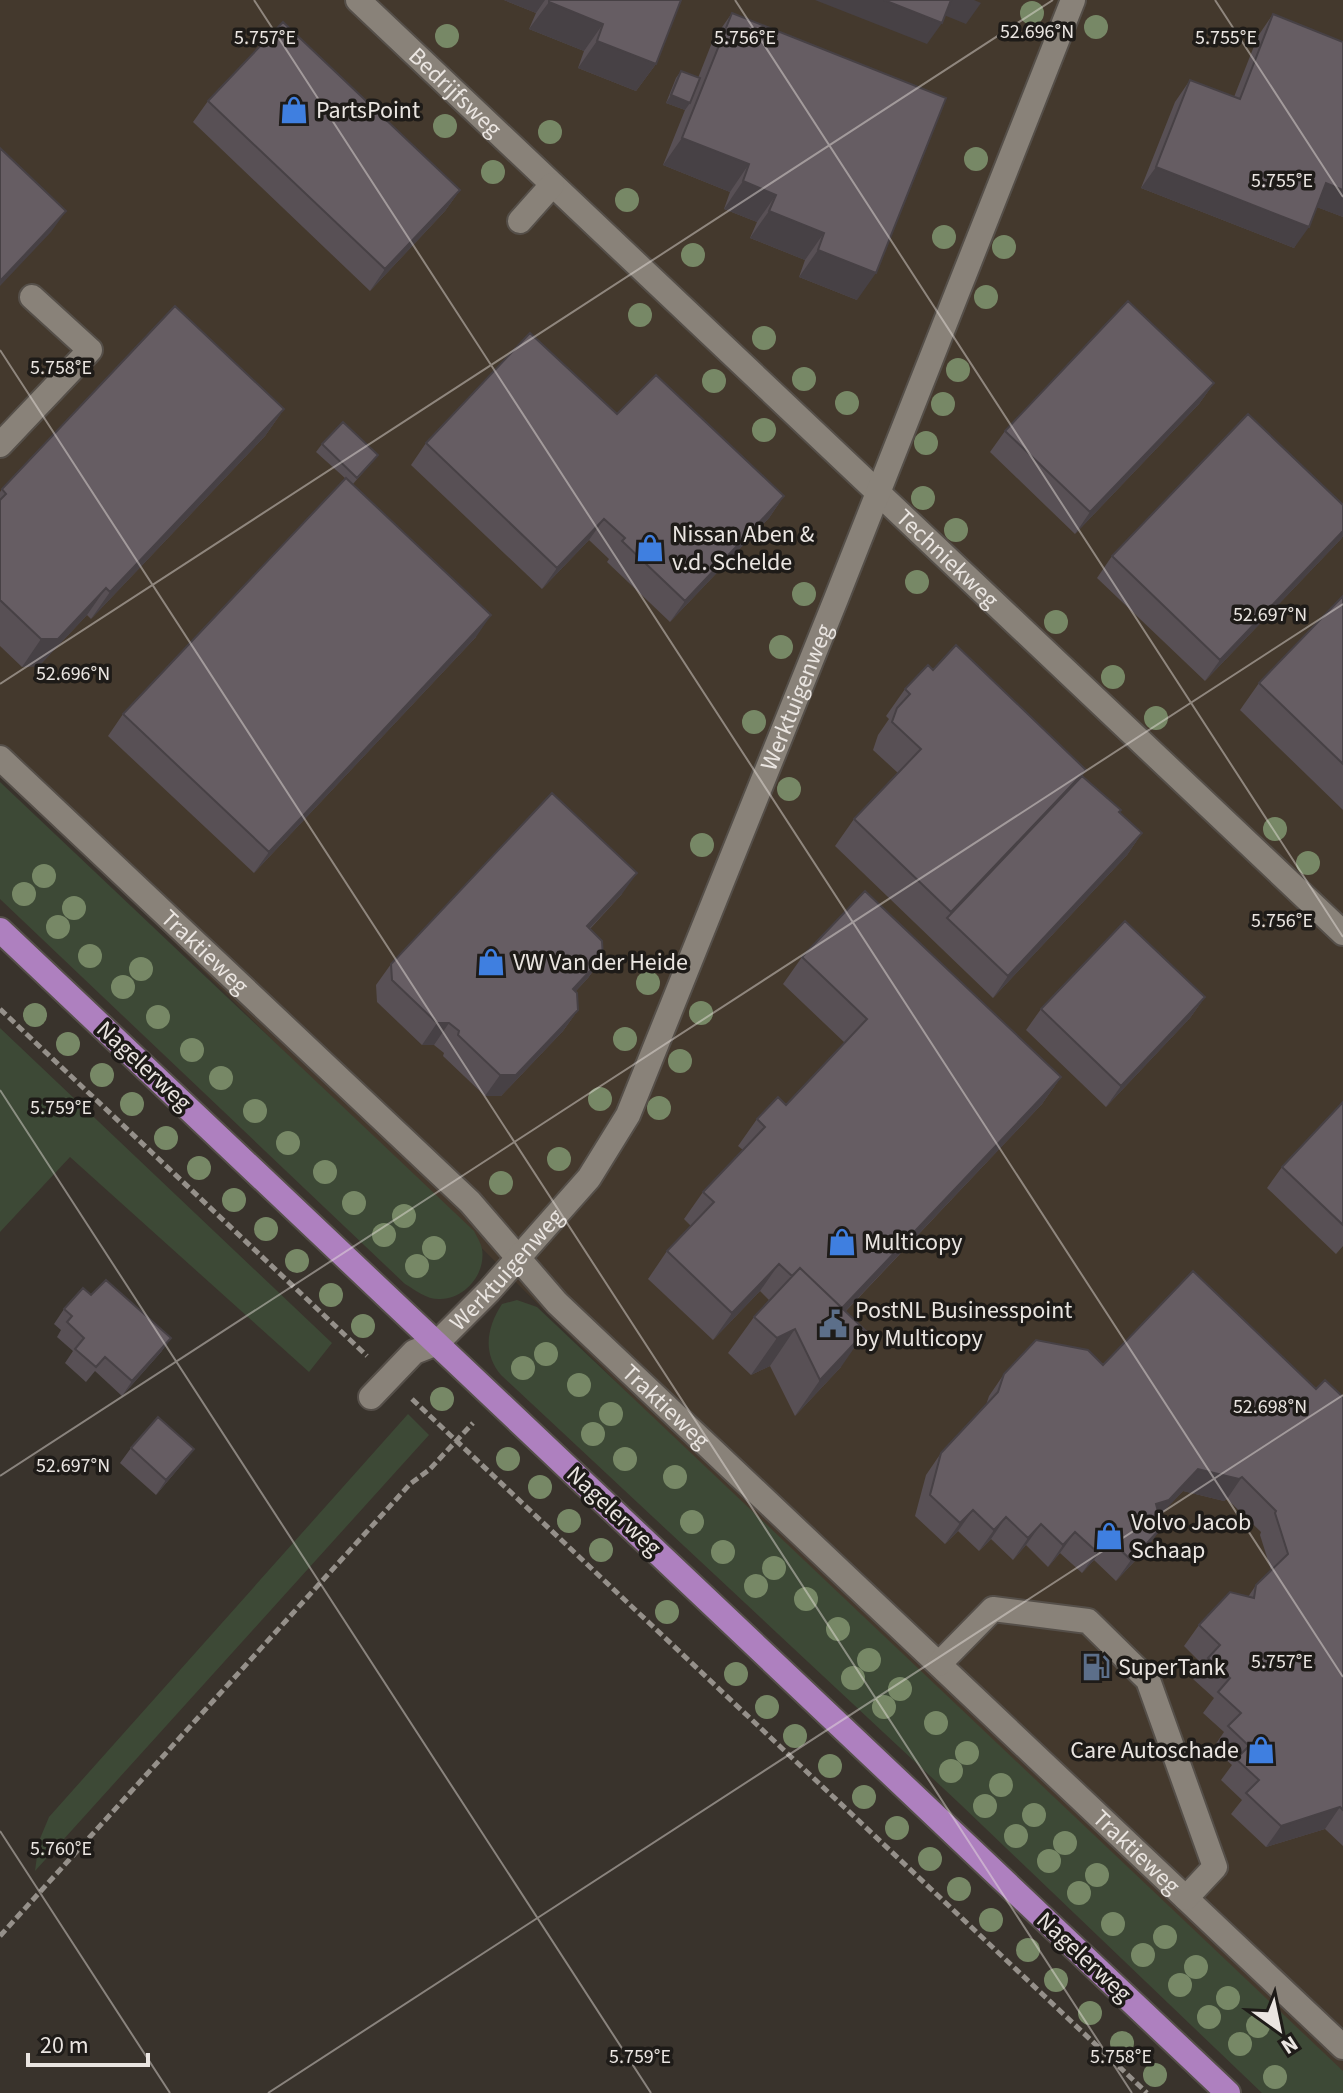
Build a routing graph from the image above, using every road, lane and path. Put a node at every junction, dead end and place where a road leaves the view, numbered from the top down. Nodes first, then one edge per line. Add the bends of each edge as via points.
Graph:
1 (358, 0) edge
2 (1073, 0) edge
3 (552, 185) junction
4 (520, 221) dead end
5 (32, 297) dead end
6 (0, 445) edge
7 (878, 494) junction
8 (10, 758) edge
9 (0, 930) edge
10 (1343, 933) edge
11 (0, 1009) edge
12 (519, 1258) junction
13 (437, 1343) junction
14 (390, 1378) junction
15 (371, 1397) dead end
16 (463, 1434) dead end
17 (457, 1440) junction
18 (939, 1664) junction
19 (1186, 1898) junction
20 (0, 1936) edge
21 (1343, 2047) edge
22 (1147, 2093) edge
23 (1228, 2093) edge

1 - 3 street, Bedrijfsweg
2 - 7 street, Werktuigenweg
3 - 4 street
3 - 7 street, Techniekweg
5 - 6 street via 90,350
7 - 10 street, Techniekweg
7 - 12 street, Werktuigenweg via 628,1115 589,1178
8 - 12 street, Traktieweg via 470,1202
9 - 13 main road, Nagelerweg
11 - 14 path
12 - 13 street, Werktuigenweg
12 - 18 street, Traktieweg via 557,1303
13 - 14 street, Werktuigenweg via 414,1352
13 - 23 main road, Nagelerweg
14 - 15 street, Werktuigenweg
14 - 17 path
16 - 17 path
17 - 20 path via 410,1484
17 - 22 path
18 - 19 street, Traktieweg
18 - 19 street via 993,1609 1088,1621 1148,1680 1215,1867
19 - 21 street, Traktieweg

